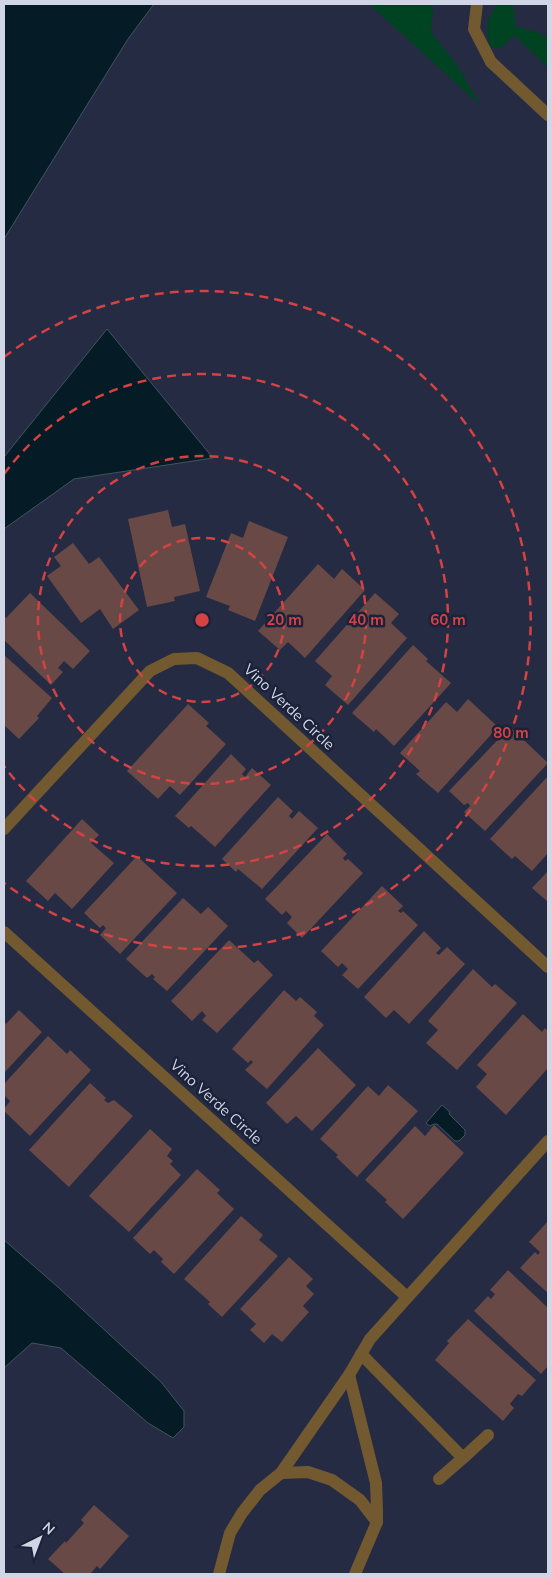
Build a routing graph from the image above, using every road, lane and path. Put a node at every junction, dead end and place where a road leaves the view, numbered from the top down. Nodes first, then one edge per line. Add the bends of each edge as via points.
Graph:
1 (477, 4) edge
2 (548, 115) edge
3 (4, 829) edge
4 (4, 932) edge
5 (548, 967) edge
6 (548, 1141) edge
7 (407, 1297) junction
8 (362, 1354) junction
9 (349, 1375) junction
10 (488, 1435) dead end
11 (463, 1458) junction
12 (280, 1473) junction
13 (439, 1480) dead end
14 (377, 1522) junction
15 (219, 1574) edge
16 (354, 1574) edge

1 - 2 street via 474,29 491,62
3 - 5 street, Vino Verde Circle via 150,671 174,660 197,658 228,673
4 - 7 street, Vino Verde Circle
6 - 7 street
7 - 8 street via 370,1339
8 - 9 street
8 - 11 street
9 - 12 street
9 - 14 street via 376,1483
10 - 11 street
11 - 13 street
12 - 14 street via 308,1472 332,1480 360,1500
12 - 15 street via 260,1490 230,1533
14 - 16 street

